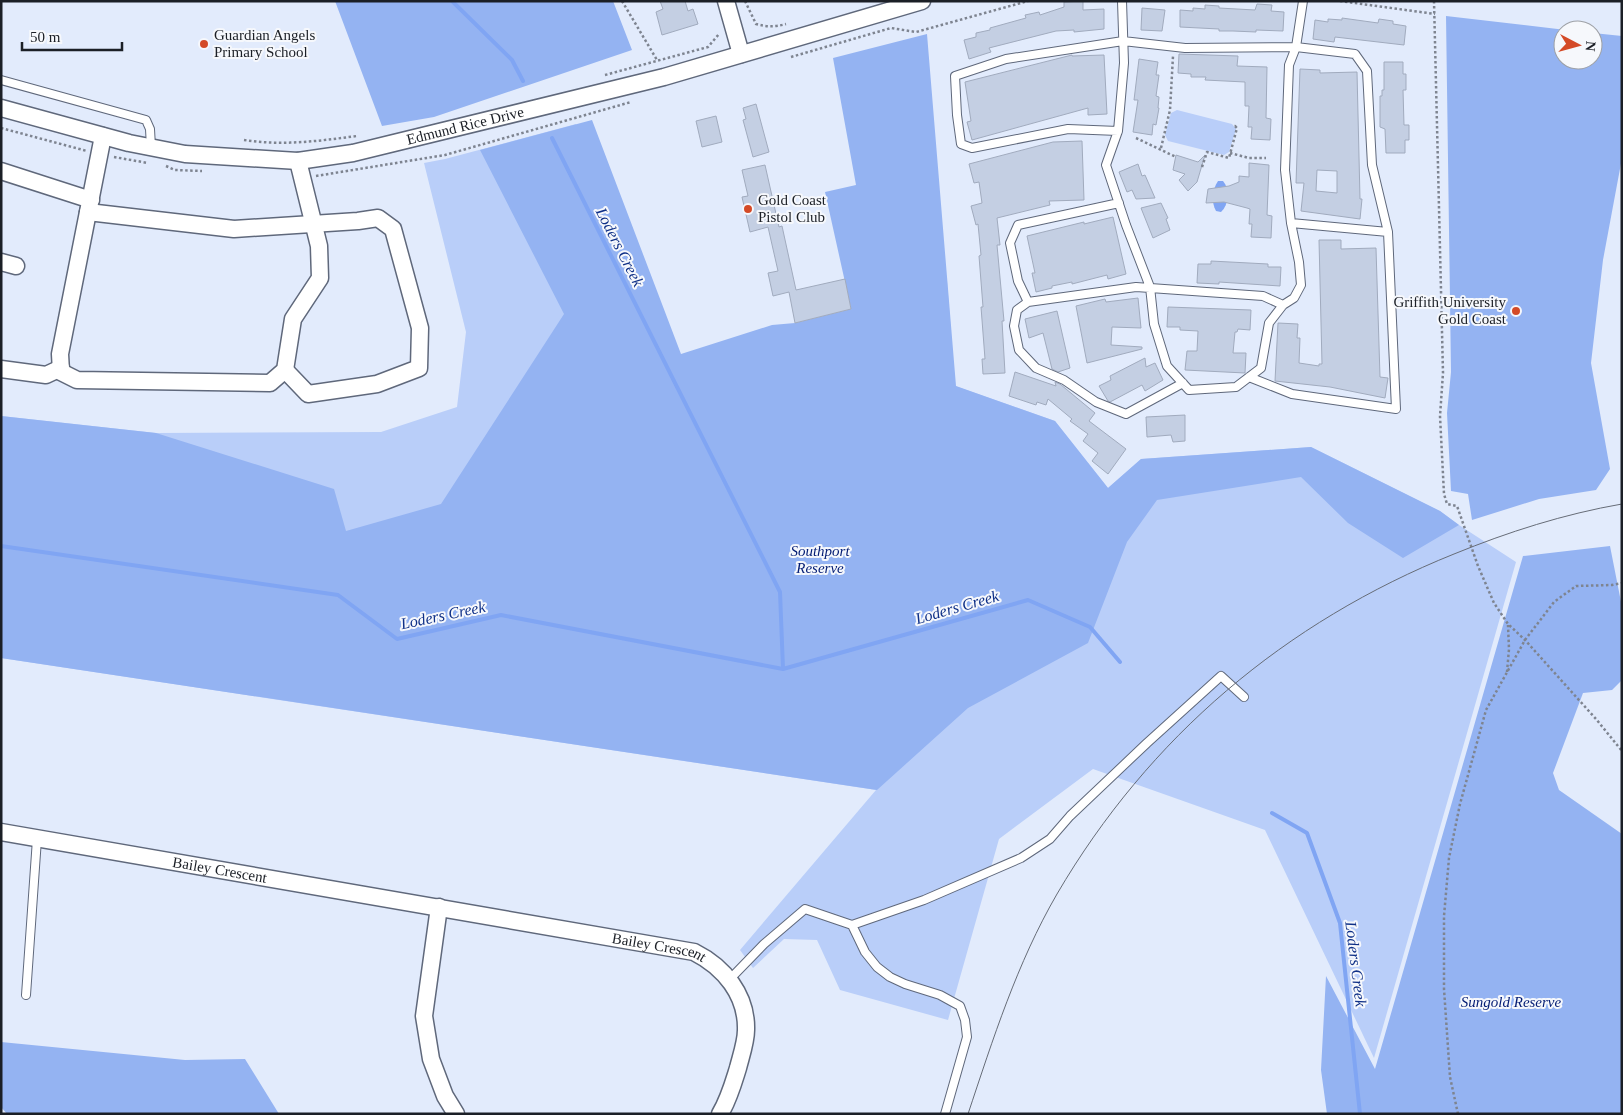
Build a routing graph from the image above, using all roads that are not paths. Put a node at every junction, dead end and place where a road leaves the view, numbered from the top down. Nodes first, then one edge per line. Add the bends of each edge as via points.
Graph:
1 (726, 1) edge
2 (922, 1) edge
3 (1122, 1) edge
4 (1303, 1) edge
5 (1123, 41) junction
6 (1296, 47) junction
7 (741, 54) junction
8 (1, 80) edge
9 (1, 108) edge
10 (1118, 131) junction
11 (103, 136) junction
12 (150, 147) junction
13 (298, 161) junction
14 (1, 171) edge
15 (1119, 204) junction
16 (89, 206) junction
17 (1291, 223) junction
18 (313, 224) junction
19 (1388, 232) junction
20 (1150, 287) junction
21 (1028, 302) junction
22 (1283, 305) junction
23 (61, 368) junction
24 (1, 369) edge
25 (285, 370) junction
26 (1249, 377) junction
27 (1184, 383) junction
28 (1244, 697) dead end
29 (1, 832) edge
30 (37, 839) junction
31 (439, 907) junction
32 (852, 925) junction
33 (730, 978) junction
34 (26, 995) dead end
35 (456, 1114) edge
36 (720, 1114) edge
37 (945, 1114) edge

1 - 7 street
2 - 7 street, Edmund Rice Drive
3 - 5 lane
4 - 6 lane
5 - 6 lane via 1185,48
5 - 10 lane
5 - 10 lane via 1006,59 955,76 962,144 972,148 1068,128
6 - 17 lane via 1290,64 1285,170
6 - 19 lane via 1355,54 1367,72 1372,165
7 - 13 street, Edmund Rice Drive via 361,151
8 - 12 lane via 146,120 150,129
9 - 11 street, Edmund Rice Drive
10 - 15 lane via 1106,165
11 - 12 street, Edmund Rice Drive
11 - 16 street
12 - 13 street, Edmund Rice Drive via 185,154
13 - 18 street
14 - 16 street
15 - 20 lane
15 - 21 lane via 1018,225 1010,243 1018,281
16 - 18 street via 234,229
16 - 23 street via 60,354
17 - 19 lane
17 - 22 lane via 1301,285 1294,298
18 - 25 street via 319,246 320,278 293,319
18 - 25 street via 378,218 393,229 420,328 419,368 377,384 308,394
19 - 26 lane via 1396,409 1292,394
20 - 21 lane
20 - 22 lane via 1263,296
20 - 27 lane via 1154,324 1167,366
21 - 27 lane via 1017,310 1014,326 1019,350 1036,368 1064,380 1096,402 1126,414
22 - 26 lane via 1270,323 1261,368
23 - 24 street via 46,375
23 - 25 street via 61,372 77,380 270,383
26 - 27 lane via 1236,387 1189,390
28 - 32 lane via 1221,676 1140,749 1050,839 1021,858 924,900
29 - 30 street, Bailey Crescent
30 - 31 street, Bailey Crescent
30 - 34 lane
31 - 33 street, Bailey Crescent via 694,952 708,959
31 - 35 street via 424,1016 431,1059 445,1096
32 - 33 lane via 805,909
32 - 37 lane via 865,952 883,972 905,984 940,994 960,1006 967,1036
33 - 36 street, Bailey Crescent via 743,1006 746,1032 729,1100

